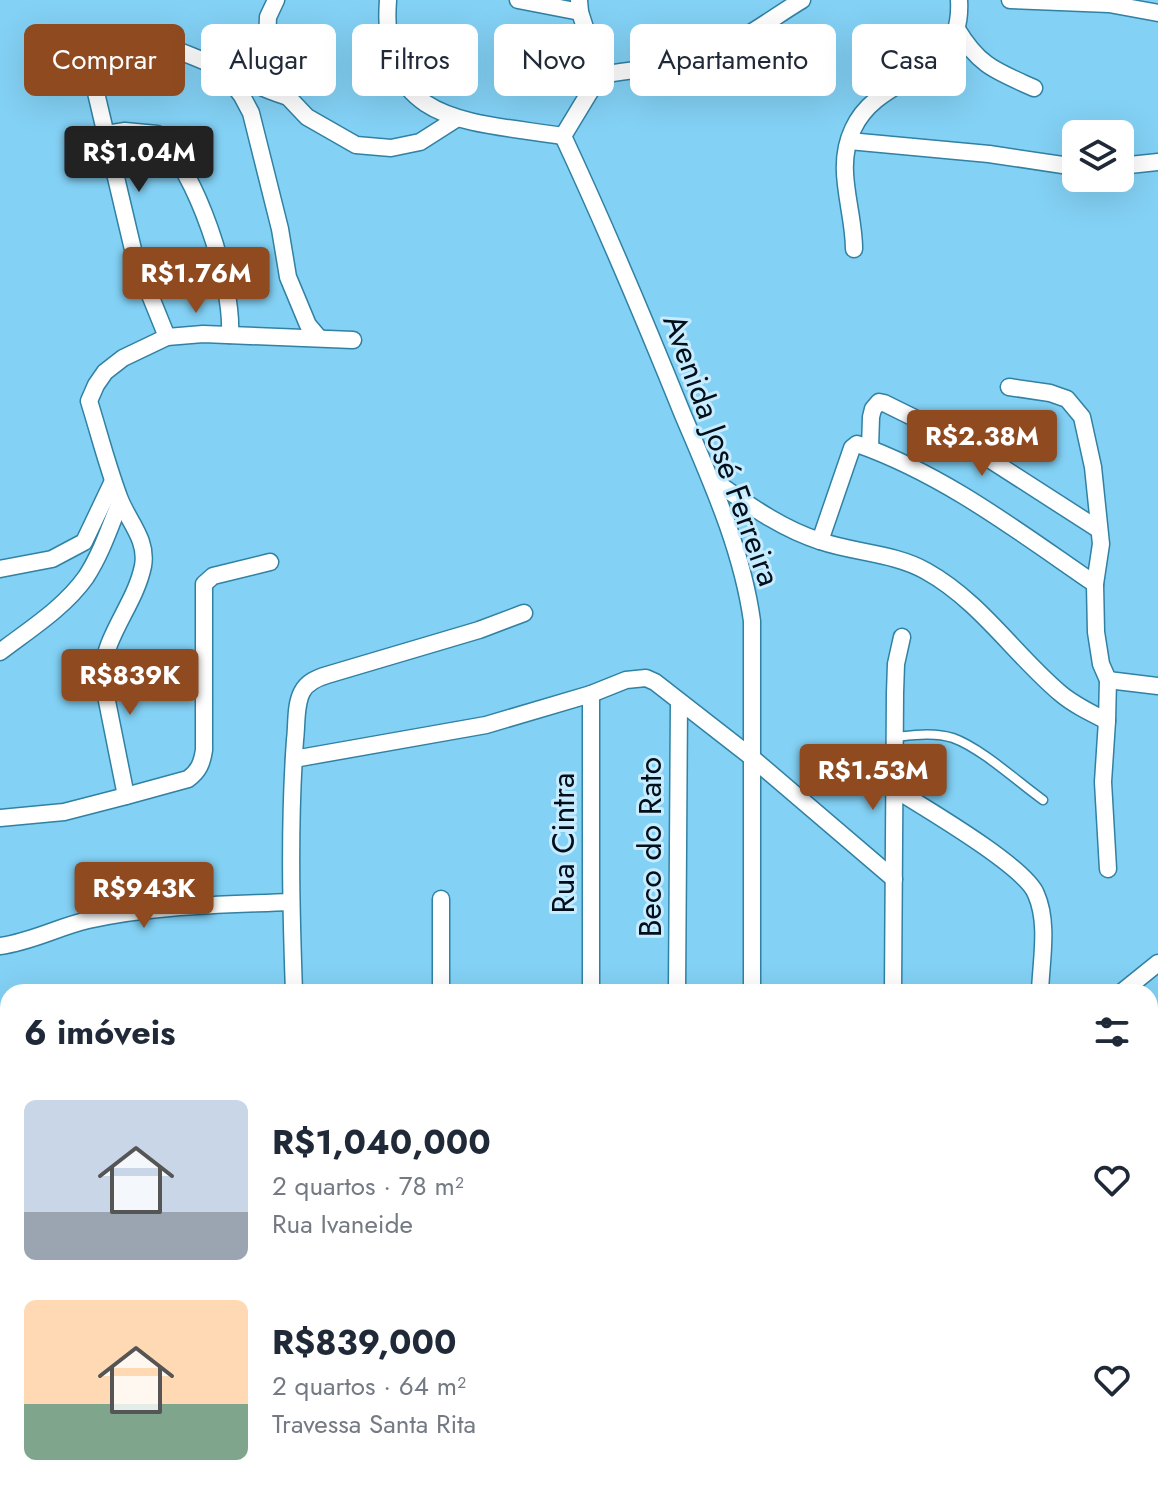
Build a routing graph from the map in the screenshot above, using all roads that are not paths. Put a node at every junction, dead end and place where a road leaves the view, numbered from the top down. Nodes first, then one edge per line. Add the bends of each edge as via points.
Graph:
1 (276, 0) edge
2 (388, 0) edge
3 (518, 0) edge
4 (802, 0) edge
5 (959, 0) edge
6 (1010, 0) edge
7 (580, 6) edge
8 (1158, 13) edge
9 (957, 24) edge
10 (966, 41) edge
11 (201, 58) edge
12 (614, 73) edge
13 (1034, 88) dead end
14 (242, 96) edge
15 (587, 96) edge
16 (881, 96) edge
17 (288, 97) joint
18 (456, 119) junction
19 (106, 134) junction
20 (563, 136) junction
21 (849, 141) junction
22 (1158, 162) edge
23 (1062, 165) edge
24 (1134, 165) edge
25 (854, 249) dead end
26 (230, 335) junction
27 (167, 337) junction
28 (319, 338) junction
29 (353, 340) dead end
30 (1009, 387) dead end
31 (870, 448) junction
32 (710, 478) junction
33 (113, 481) junction
34 (120, 502) junction
35 (1098, 529) junction
36 (820, 541) junction
37 (270, 562) dead end
38 (0, 569) edge
39 (1095, 584) junction
40 (524, 613) dead end
41 (902, 637) dead end
42 (0, 652) edge
43 (1108, 680) junction
44 (1158, 686) edge
45 (591, 694) junction
46 (679, 702) junction
47 (1107, 721) junction
48 (894, 737) junction
49 (750, 756) junction
50 (294, 759) junction
51 (893, 788) junction
52 (126, 796) junction
53 (1043, 800) dead end
54 (0, 818) edge
55 (1108, 869) dead end
56 (894, 879) junction
57 (441, 899) dead end
58 (290, 902) junction
59 (0, 946) edge
60 (1158, 963) edge
61 (294, 984) edge
62 (441, 984) edge
63 (591, 984) edge
64 (677, 984) edge
65 (752, 984) edge
66 (893, 984) edge
67 (1040, 984) edge
68 (1132, 984) edge

1 - 17 street via 268,17 267,42
2 - 18 street via 386,29 399,75 429,107
3 - 7 street
4 - 12 street via 711,53
5 - 9 street
6 - 8 street via 1109,4
10 - 13 street via 994,70
11 - 19 street via 127,29 106,33 89,52
14 - 28 street via 251,113 288,277
15 - 20 street
16 - 21 street via 865,108
17 - 18 street via 307,117 356,145 391,148 420,142
18 - 20 street
19 - 26 street via 157,134 178,159 215,246 231,315
19 - 27 street via 135,258
20 - 32 street, Avenida José Ferreira
21 - 23 street
21 - 25 street via 844,179
22 - 24 street
26 - 27 street
26 - 28 street
27 - 33 street via 105,372 89,401
28 - 29 street
30 - 35 street via 1050,393 1077,409 1093,467
31 - 35 street via 873,409 884,403 961,441
31 - 36 street via 852,448
31 - 39 street via 967,497
32 - 36 street via 782,525
32 - 49 street, Avenida José Ferreira via 749,596
33 - 34 street
33 - 38 street via 84,542 52,559
34 - 42 street via 86,576
34 - 52 street via 144,551 138,581 103,656 102,676
35 - 39 street
36 - 47 street via 923,569 980,611 1062,694
37 - 52 street via 213,576 204,584 204,750 196,773
39 - 43 street via 1097,649
40 - 50 street via 315,679 301,695
41 - 48 street
43 - 44 street
43 - 47 street
45 - 46 street via 646,678
45 - 50 street via 486,725
45 - 63 street, Rua Cintra
46 - 49 street
46 - 64 street, Beco do Rato
47 - 55 street via 1103,782
48 - 51 street
48 - 53 lane via 951,737
49 - 56 street
49 - 65 street, Avenida José Ferreira
50 - 58 street
51 - 56 street
51 - 67 street via 1026,878 1043,922
52 - 54 street via 64,812
56 - 66 street
57 - 62 street
58 - 59 street via 143,910
58 - 61 street
60 - 68 street

